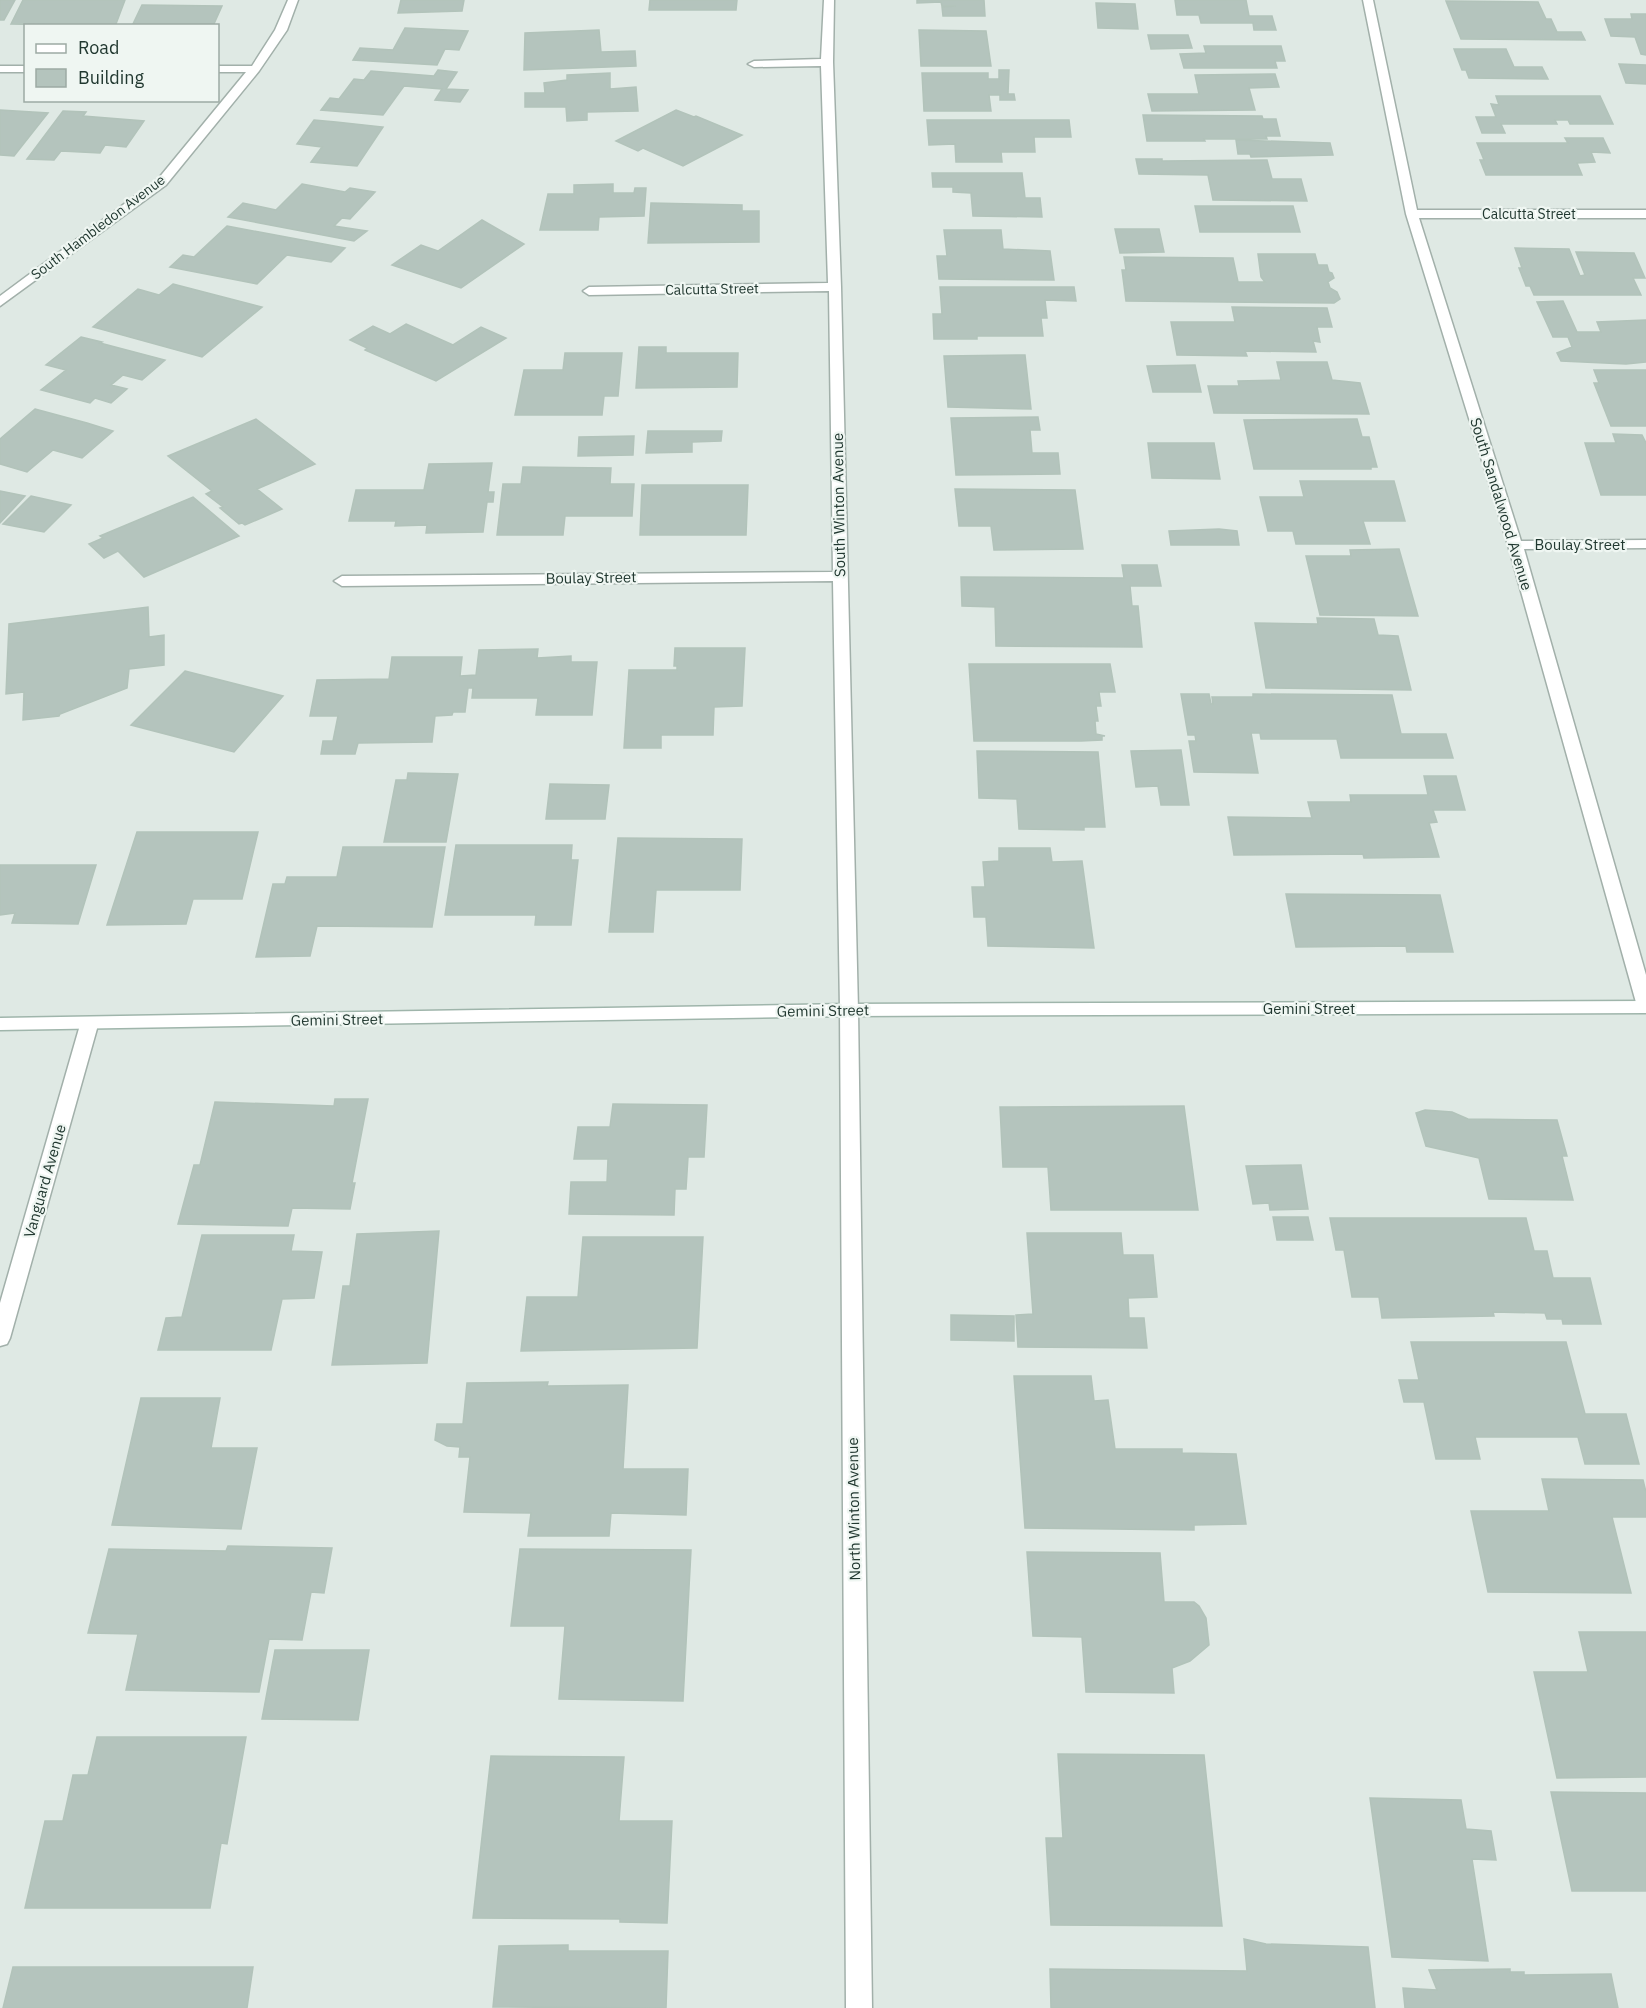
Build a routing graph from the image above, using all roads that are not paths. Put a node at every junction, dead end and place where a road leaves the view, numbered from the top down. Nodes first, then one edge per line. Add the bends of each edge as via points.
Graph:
1 (293, 0) edge
2 (829, 0) edge
3 (1368, 0) edge
4 (827, 62) junction
5 (754, 64) dead end
6 (0, 69) edge
7 (24, 69) edge
8 (219, 69) edge
9 (255, 69) junction
10 (1412, 214) junction
11 (1646, 214) edge
12 (836, 287) junction
13 (589, 291) dead end
14 (0, 302) edge
15 (1646, 544) edge
16 (1515, 545) junction
17 (840, 576) junction
18 (342, 581) dead end
19 (1646, 1007) edge
20 (849, 1010) junction
21 (0, 1024) edge
22 (89, 1024) junction
23 (0, 1338) edge
24 (859, 2008) edge

1 - 9 street, South Hambledon Avenue via 280,30
2 - 4 street, South Winton Avenue
3 - 10 street, South Sandalwood Avenue
4 - 5 street
4 - 12 street, South Winton Avenue
6 - 7 street
8 - 9 street
9 - 14 street, South Hambledon Avenue via 162,182
10 - 11 street, Calcutta Street
10 - 16 street, South Sandalwood Avenue
12 - 13 street, Calcutta Street
12 - 17 street, South Winton Avenue
15 - 16 street, Boulay Street
16 - 19 street, South Sandalwood Avenue
17 - 18 street, Boulay Street
17 - 20 street, South Winton Avenue
19 - 20 street, Gemini Street
20 - 22 street, Gemini Street
20 - 24 street, North Winton Avenue
21 - 22 street, Gemini Street
22 - 23 street, Vanguard Avenue

